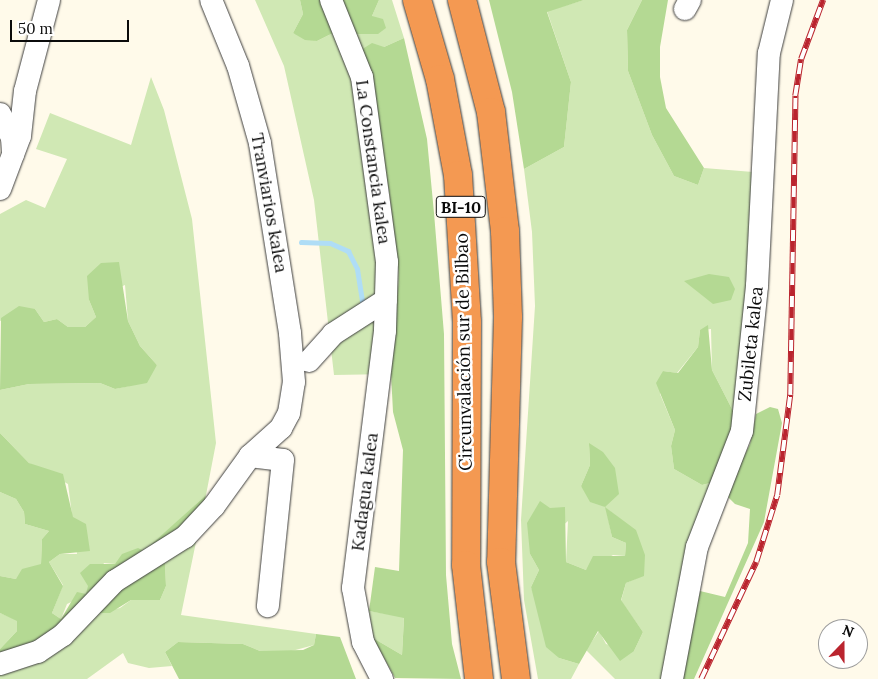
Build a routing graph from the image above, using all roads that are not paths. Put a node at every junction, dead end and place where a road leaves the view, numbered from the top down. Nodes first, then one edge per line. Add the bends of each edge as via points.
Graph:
1 (49, 0) edge
2 (211, 0) edge
3 (331, 0) edge
4 (417, 0) edge
5 (462, 0) edge
6 (782, 0) edge
7 (25, 90) junction
8 (0, 112) edge
9 (13, 155) junction
10 (0, 189) edge
11 (386, 300) junction
12 (309, 361) dead end
13 (250, 456) junction
14 (268, 606) dead end
15 (0, 664) edge
16 (516, 678) edge
17 (382, 679) edge
18 (479, 679) edge
19 (672, 679) edge

1 - 7 street
2 - 13 street, Tranviarios kalea via 238,66 260,143 290,333 294,382 289,413 281,428
3 - 11 street, La Constancia kalea via 362,77 387,262
4 - 18 highway, Circunvalación sur de Bilbao / BI-10 via 440,79 458,176 467,322 466,565
5 - 16 highway, Circunvalación sur de Bilbao / BI-10 via 482,69 500,170 508,283 501,562
6 - 19 street, Zubileta kalea via 769,53 757,286 747,357 742,431 697,547
7 - 8 street via 15,106
7 - 9 street via 20,136
8 - 9 street via 12,138
9 - 10 street
11 - 12 street via 333,334
11 - 17 street, Kadagua kalea via 353,588 363,642
13 - 14 street via 283,460
13 - 15 street via 214,506 185,537 115,581 63,635 38,652

